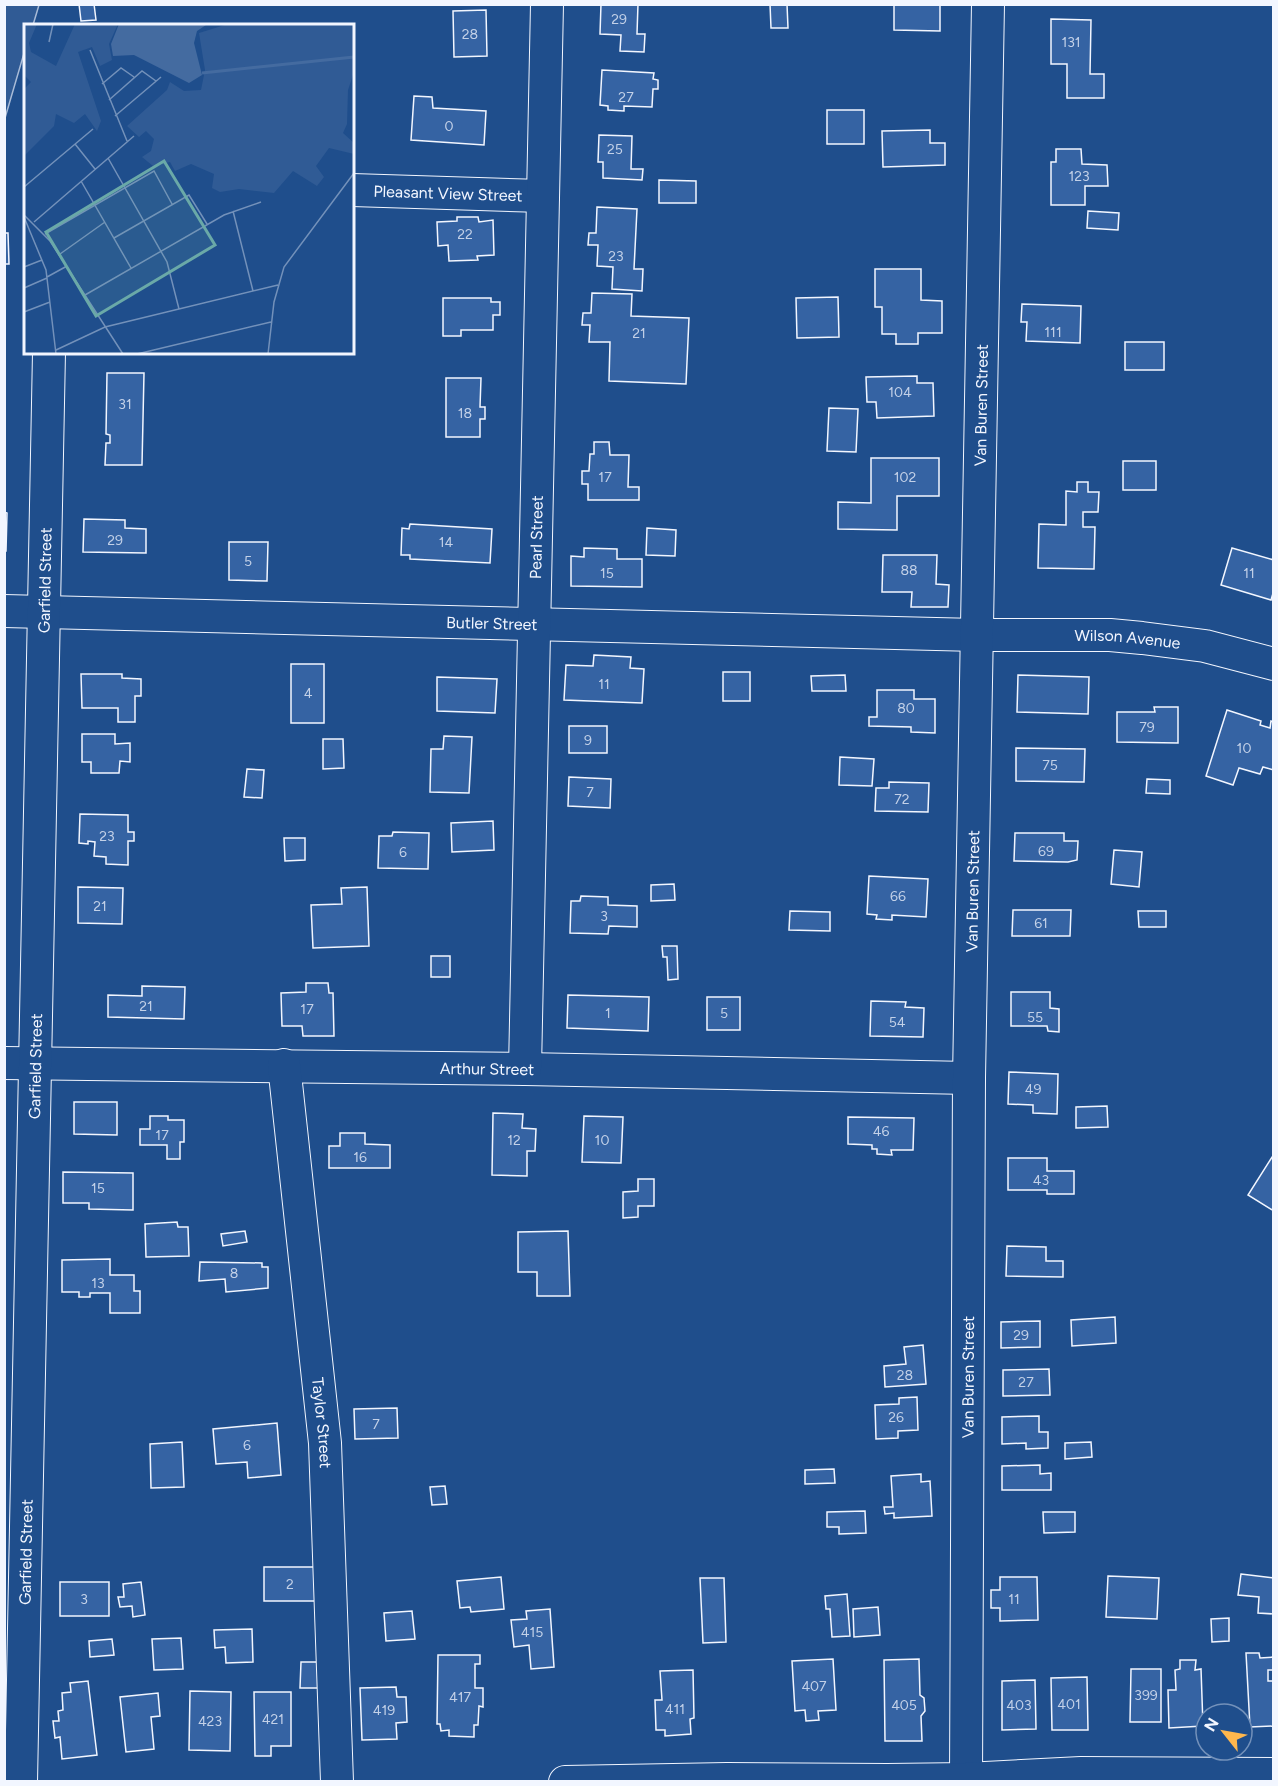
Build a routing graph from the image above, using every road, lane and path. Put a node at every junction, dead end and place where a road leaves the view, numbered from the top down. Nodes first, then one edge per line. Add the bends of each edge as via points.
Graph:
1 (547, 4) edge
2 (988, 4) edge
3 (354, 190) edge
4 (543, 196) junction
5 (49, 354) edge
6 (4, 611) edge
7 (44, 612) junction
8 (534, 624) junction
9 (977, 635) junction
10 (1274, 664) edge
11 (4, 1062) edge
12 (35, 1063) junction
13 (284, 1065) junction
14 (525, 1069) junction
15 (969, 1078) junction
16 (1274, 1774) edge
17 (966, 1779) junction
18 (21, 1782) edge
19 (337, 1782) edge
20 (565, 1782) edge

1 - 4 street, Pearl Street
2 - 9 street, Van Buren Street
3 - 4 street, Pleasant View Street
4 - 8 street, Pearl Street
5 - 7 street, Garfield Street
6 - 7 street, Butler Street
7 - 8 street, Butler Street
7 - 12 street, Garfield Street
8 - 9 street, Butler Street
8 - 14 street, Pearl Street
9 - 10 street, Wilson Avenue via 1142,638 1205,646
9 - 15 street, Van Buren Street
11 - 12 street, Arthur Street
12 - 13 street, Arthur Street
12 - 18 street, Garfield Street
13 - 14 street, Arthur Street
13 - 19 street, Taylor Street via 324,1443
14 - 15 street, Arthur Street
15 - 17 street, Van Buren Street
16 - 17 street via 1080,1773
17 - 20 street

